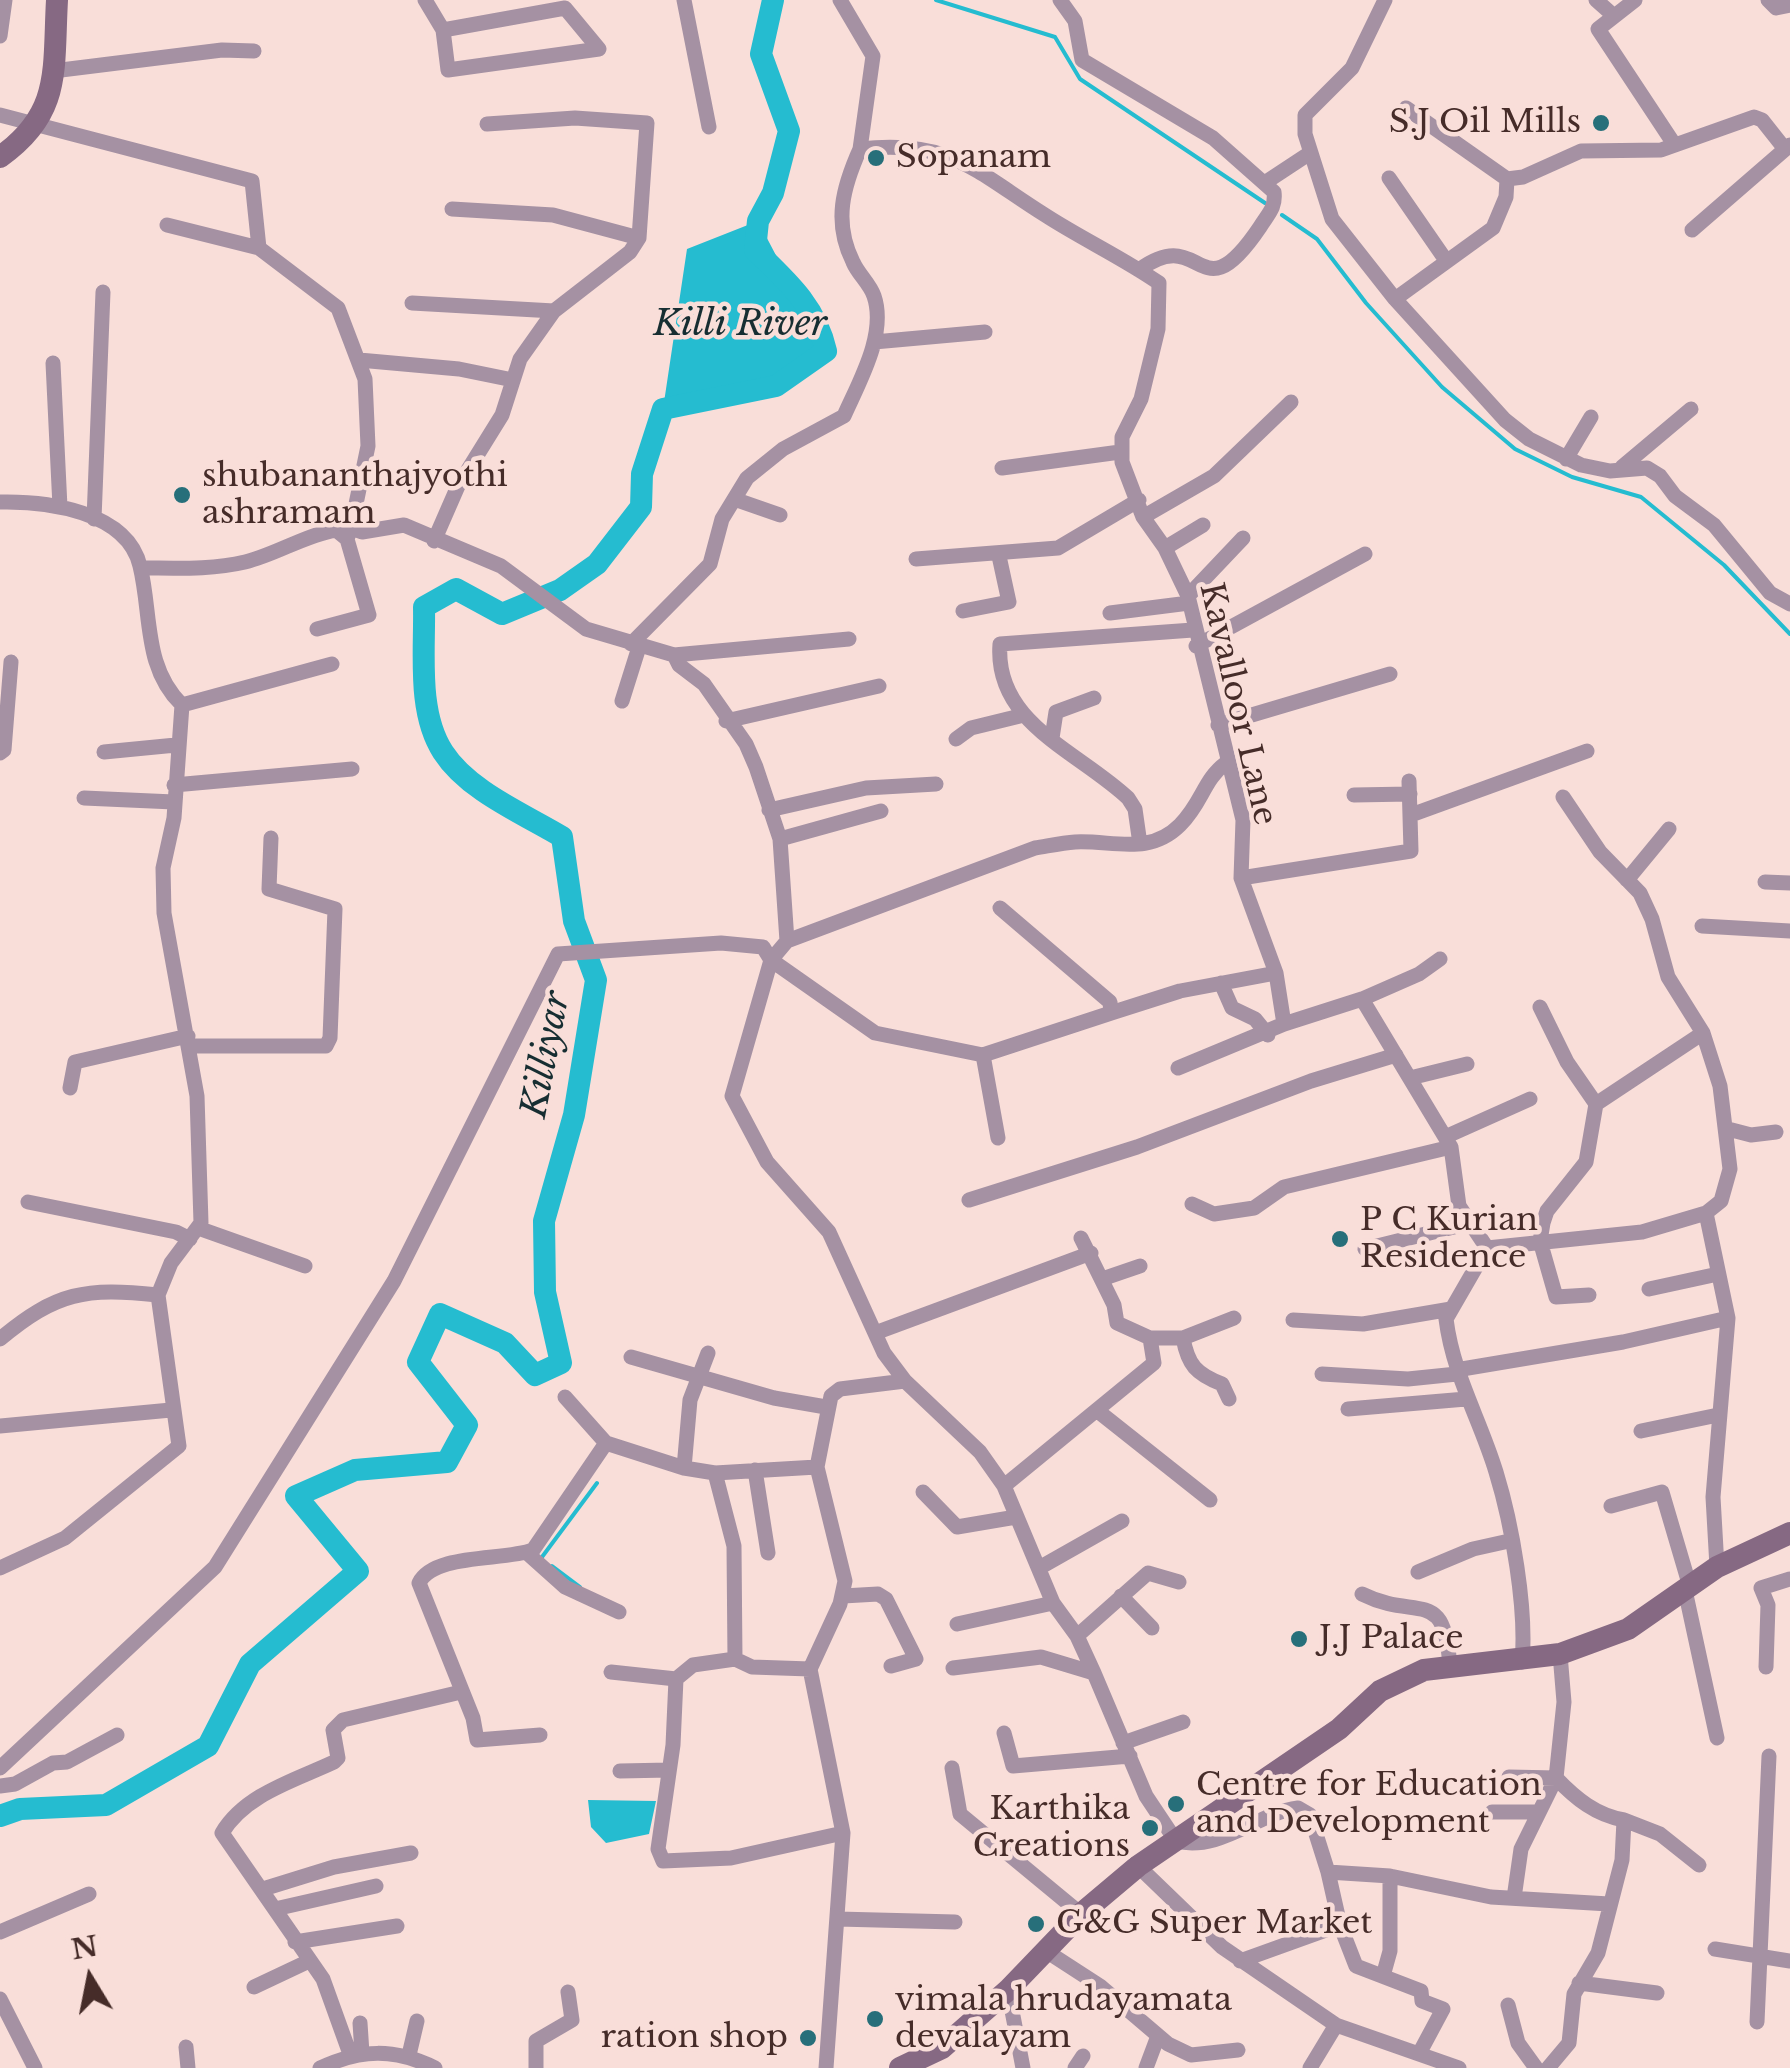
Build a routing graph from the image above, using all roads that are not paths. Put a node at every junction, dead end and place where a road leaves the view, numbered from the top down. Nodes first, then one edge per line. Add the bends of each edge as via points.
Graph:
1 (4, 0) edge
2 (57, 0) edge
3 (684, 0) edge
4 (840, 0) edge
5 (1060, 0) edge
6 (1384, 0) edge
7 (1596, 0) edge
8 (1768, 0) edge
9 (429, 3) edge
10 (1790, 5) edge
11 (1623, 6) edge
12 (442, 30) junction
13 (0, 36) edge
14 (254, 52) dead end
15 (53, 71) junction
16 (1406, 108) dead end
17 (0, 116) edge
18 (40, 122) junction
19 (488, 124) dead end
20 (708, 127) dead end
21 (1674, 144) junction
22 (1788, 147) edge
23 (860, 150) junction
24 (1310, 153) junction
25 (0, 157) edge
26 (1390, 178) dead end
27 (1507, 179) junction
28 (1266, 182) junction
29 (452, 209) dead end
30 (166, 225) dead end
31 (1692, 230) dead end
32 (639, 238) junction
33 (259, 248) junction
34 (1445, 259) junction
35 (1140, 270) junction
36 (103, 292) dead end
37 (1395, 299) junction
38 (412, 303) dead end
39 (554, 311) junction
40 (984, 332) dead end
41 (874, 342) junction
42 (359, 360) junction
43 (54, 363) dead end
44 (514, 380) junction
45 (1291, 402) dead end
46 (1690, 410) dead end
47 (1591, 417) dead end
48 (1120, 452) junction
49 (1566, 460) junction
50 (1002, 468) dead end
51 (1622, 468) junction
52 (734, 499) junction
53 (0, 502) edge
54 (60, 507) junction
55 (1141, 508) junction
56 (780, 515) dead end
57 (94, 518) junction
58 (1203, 525) dead end
59 (349, 534) junction
60 (1243, 538) dead end
61 (434, 540) junction
62 (1165, 548) junction
63 (1365, 554) dead end
64 (999, 556) junction
65 (916, 559) dead end
66 (141, 568) junction
67 (1188, 600) junction
68 (1790, 604) edge
69 (962, 611) dead end
70 (1110, 613) dead end
71 (317, 629) dead end
72 (1194, 638) junction
73 (849, 639) dead end
74 (635, 646) junction
75 (674, 656) junction
76 (12, 662) dead end
77 (332, 664) dead end
78 (1390, 674) dead end
79 (878, 686) dead end
80 (1094, 698) dead end
81 (622, 702) dead end
82 (182, 704) junction
83 (1020, 716) junction
84 (726, 721) junction
85 (1218, 724) junction
86 (956, 738) dead end
87 (1052, 738) junction
88 (176, 745) junction
89 (1587, 751) dead end
90 (104, 752) dead end
91 (0, 753) edge
92 (1226, 763) junction
93 (352, 769) dead end
94 (936, 784) dead end
95 (174, 793) junction
96 (1354, 795) dead end
97 (84, 798) dead end
98 (1563, 798) dead end
99 (769, 810) junction
100 (881, 810) dead end
101 (1411, 814) junction
102 (1669, 829) dead end
103 (271, 838) dead end
104 (780, 839) junction
105 (1140, 844) junction
106 (1241, 878) junction
107 (1628, 880) junction
108 (1764, 882) dead end
109 (1790, 882) edge
110 (1000, 908) dead end
111 (1702, 926) dead end
112 (1790, 931) edge
113 (787, 941) junction
114 (1440, 959) dead end
115 (771, 960) junction
116 (1276, 974) junction
117 (1221, 983) junction
118 (1362, 998) junction
119 (1540, 1007) dead end
120 (1111, 1014) junction
121 (1284, 1024) junction
122 (1703, 1033) junction
123 (1268, 1034) junction
124 (189, 1041) junction
125 (983, 1055) junction
126 (1396, 1055) junction
127 (1466, 1064) dead end
128 (1178, 1068) dead end
129 (1410, 1078) junction
130 (70, 1088) dead end
131 (1530, 1099) dead end
132 (1596, 1104) junction
133 (1728, 1129) junction
134 (1776, 1132) dead end
135 (998, 1138) dead end
136 (1448, 1142) junction
137 (969, 1200) dead end
138 (28, 1202) dead end
139 (1192, 1204) dead end
140 (1706, 1213) junction
141 (1470, 1222) junction
142 (194, 1234) junction
143 (1081, 1238) dead end
144 (1540, 1241) junction
145 (1487, 1248) junction
146 (1365, 1249) dead end
147 (1091, 1253) junction
148 (304, 1266) dead end
149 (1140, 1266) dead end
150 (1718, 1274) junction
151 (1102, 1279) junction
152 (1650, 1290) dead end
153 (1589, 1295) dead end
154 (158, 1296) junction
155 (1451, 1309) junction
156 (1234, 1318) dead end
157 (1728, 1318) junction
158 (1293, 1320) dead end
159 (875, 1333) junction
160 (0, 1338) edge
161 (1150, 1338) junction
162 (1183, 1338) junction
163 (708, 1352) dead end
164 (632, 1357) dead end
165 (1457, 1372) junction
166 (1322, 1374) dead end
167 (696, 1375) junction
168 (905, 1381) junction
169 (564, 1397) dead end
170 (1228, 1399) dead end
171 (1466, 1400) junction
172 (826, 1408) junction
173 (170, 1410) junction
174 (1348, 1410) dead end
175 (1099, 1412) junction
176 (1718, 1416) junction
177 (0, 1426) edge
178 (1641, 1431) dead end
179 (606, 1443) junction
180 (817, 1467) junction
181 (684, 1468) junction
182 (755, 1470) junction
183 (715, 1473) junction
184 (1004, 1486) junction
185 (924, 1492) dead end
186 (1210, 1500) dead end
187 (1611, 1506) dead end
188 (1016, 1517) junction
189 (1122, 1522) dead end
190 (1790, 1533) edge
191 (1509, 1541) junction
192 (527, 1552) junction
193 (768, 1553) dead end
194 (0, 1568) edge
195 (1039, 1568) junction
196 (1717, 1568) junction
197 (1418, 1572) dead end
198 (1790, 1579) edge
199 (1179, 1582) dead end
200 (1688, 1588) junction
201 (1362, 1594) dead end
202 (1121, 1596) junction
203 (841, 1600) junction
204 (1053, 1602) junction
205 (619, 1612) dead end
206 (958, 1624) dead end
207 (1152, 1628) dead end
208 (1078, 1636) junction
209 (1560, 1654) junction
210 (735, 1659) junction
211 (1522, 1662) junction
212 (891, 1666) dead end
213 (953, 1668) dead end
214 (1450, 1668) junction
215 (1766, 1668) dead end
216 (810, 1669) junction
217 (611, 1672) dead end
218 (1094, 1673) junction
219 (676, 1679) junction
220 (461, 1692) junction
221 (1183, 1722) dead end
222 (1004, 1734) dead end
223 (117, 1735) dead end
224 (540, 1735) dead end
225 (1717, 1738) dead end
226 (1126, 1750) junction
227 (1769, 1756) dead end
228 (0, 1768) edge
229 (952, 1768) dead end
230 (669, 1770) junction
231 (620, 1772) dead end
232 (1508, 1777) dead end
233 (1556, 1778) junction
234 (0, 1786) edge
235 (1492, 1812) dead end
236 (1537, 1812) junction
237 (1624, 1820) junction
238 (843, 1833) junction
239 (1176, 1841) junction
240 (411, 1853) dead end
241 (1699, 1865) dead end
242 (1138, 1866) junction
243 (1328, 1872) junction
244 (1390, 1876) junction
245 (376, 1886) dead end
246 (263, 1889) junction
247 (89, 1894) dead end
248 (1514, 1898) junction
249 (1609, 1904) junction
250 (275, 1908) junction
251 (1081, 1914) junction
252 (838, 1919) junction
253 (956, 1922) dead end
254 (1340, 1925) junction
255 (396, 1926) dead end
256 (0, 1932) edge
257 (296, 1942) junction
258 (1715, 1948) dead end
259 (1046, 1951) junction
260 (1758, 1959) junction
261 (1240, 1961) junction
262 (307, 1962) junction
263 (1790, 1962) edge
264 (1383, 1976) junction
265 (1578, 1984) junction
266 (254, 1987) dead end
267 (1008, 1990) junction
268 (568, 1992) dead end
269 (1656, 1992) dead end
270 (0, 1999) edge
271 (1508, 2005) dead end
272 (417, 2021) dead end
273 (1758, 2022) dead end
274 (360, 2023) dead end
275 (1336, 2025) junction
276 (1158, 2036) junction
277 (186, 2047) dead end
278 (1238, 2050) dead end
279 (1420, 2052) junction
280 (356, 2054) junction
281 (941, 2058) edge
282 (416, 2061) edge
283 (35, 2068) edge
284 (188, 2068) edge
285 (320, 2068) edge
286 (435, 2068) edge
287 (536, 2068) edge
288 (826, 2068) edge
289 (900, 2068) edge
290 (1024, 2068) edge
291 (1146, 2068) edge
292 (1310, 2068) edge
293 (1459, 2068) edge
294 (1536, 2068) edge
295 (1548, 2068) edge

1 - 13 street
2 - 15 main road
3 - 20 street
4 - 23 street via 872,56
5 - 28 street via 1075,21 1082,60 1213,138
6 - 24 street via 1352,68 1305,115
7 - 11 street
8 - 10 street via 1776,8
9 - 12 street
11 - 21 street via 1598,29
12 - 12 street via 448,70 599,48 564,8
14 - 15 street via 222,50
15 - 18 main road
16 - 27 street
17 - 18 street
18 - 25 main road
18 - 33 street via 74,138 252,181
19 - 32 street via 575,118 647,123
21 - 22 street via 1754,117
21 - 27 street via 1661,150 1581,151
22 - 31 street
23 - 35 street via 932,150 988,173
23 - 41 street via 844,180 843,231 852,262 874,296
24 - 28 street
24 - 37 street via 1332,219
26 - 34 street
27 - 34 street via 1494,228
28 - 35 street via 1274,192 1273,209 1226,268 1206,269 1181,254 1166,254
29 - 32 street via 552,215
30 - 33 street
32 - 39 street
33 - 42 street via 338,308
34 - 37 street
35 - 48 street via 1160,283 1160,315 1141,399
36 - 57 street
37 - 49 street via 1505,420
38 - 39 street
39 - 44 street via 520,359
40 - 41 street
41 - 52 street via 844,416 783,449 747,478
42 - 44 street
42 - 59 street via 366,378 368,446
43 - 54 street
44 - 61 street
45 - 55 street via 1214,476
46 - 51 street
47 - 49 street
48 - 50 street
48 - 55 street, Kavalloor Lane
49 - 51 street
51 - 68 street via 1647,468 1660,476 1714,525 1770,594
52 - 56 street
52 - 74 street via 710,564
53 - 54 street
54 - 57 street
55 - 62 street, Kavalloor Lane
55 - 64 street via 1058,548
57 - 66 street via 114,530
58 - 62 street
59 - 61 street via 404,526
59 - 66 street via 336,530 242,563
59 - 71 street via 369,615
60 - 67 street
61 - 74 street via 500,566 586,629
62 - 67 street, Kavalloor Lane
63 - 72 street
64 - 65 street
64 - 69 street via 1009,602
66 - 82 street via 162,686
67 - 70 street
67 - 72 street, Kavalloor Lane
72 - 83 street via 1000,644 998,668
72 - 85 street, Kavalloor Lane
73 - 75 street
74 - 75 street
74 - 81 street
75 - 84 street via 704,684
76 - 91 street
77 - 82 street
78 - 85 street
79 - 84 street
80 - 87 street via 1056,712
82 - 88 street
83 - 86 street
83 - 87 street
84 - 99 street via 746,744
85 - 92 street, Kavalloor Lane
87 - 105 street via 1128,798
88 - 90 street
88 - 95 street
89 - 101 street
92 - 105 street via 1209,775 1201,802 1177,828
92 - 106 street, Kavalloor Lane via 1243,820
93 - 95 street
94 - 99 street via 866,788
95 - 97 street
95 - 124 street via 164,913
96 - 101 street via 1410,787
98 - 107 street
99 - 104 street
100 - 104 street
101 - 106 street via 1411,851
102 - 107 street
103 - 124 street via 270,888 335,909 330,1038 326,1046
104 - 113 street
105 - 113 street via 1035,848
106 - 116 street, Kavalloor Lane
107 - 122 street via 1652,919 1668,977
108 - 109 street
110 - 120 street via 1110,1002
111 - 112 street
113 - 115 street
114 - 118 street
115 - 125 street via 874,1033
115 - 159 street via 732,1096 767,1162 829,1232
115 - 228 street via 763,947 722,943 558,954 394,1281 215,1566
116 - 117 street
116 - 121 street, Kavalloor Lane
117 - 120 street
117 - 123 street via 1232,1008 1256,1019
118 - 121 street
118 - 126 street
119 - 132 street
120 - 125 street
121 - 123 street
122 - 132 street
122 - 133 street
123 - 128 street
124 - 130 street via 75,1062
124 - 142 street via 198,1096
125 - 135 street
126 - 129 street
126 - 137 street
127 - 129 street
129 - 136 street
131 - 136 street
132 - 144 street via 1588,1157 1547,1211
133 - 134 street
133 - 140 street via 1730,1169 1721,1201
136 - 139 street via 1284,1187 1254,1208 1214,1214
136 - 141 street via 1458,1206
138 - 142 street
140 - 144 street via 1642,1232
140 - 150 street
141 - 145 street
141 - 146 street
142 - 148 street
142 - 154 street via 171,1263
143 - 147 street
144 - 145 street
144 - 153 street via 1556,1297
145 - 155 street
147 - 151 street
147 - 159 street
149 - 151 street
150 - 152 street
150 - 157 street
151 - 161 street via 1117,1324
154 - 160 street via 99,1290 63,1296
154 - 173 street
155 - 158 street via 1374,1323
155 - 165 street via 1446,1319
156 - 162 street
157 - 165 street
157 - 176 street
159 - 168 street
161 - 162 street
161 - 175 street via 1154,1363
162 - 170 street via 1187,1360 1201,1376 1222,1384
163 - 167 street
164 - 167 street
165 - 166 street via 1408,1378
165 - 171 street
167 - 172 street
167 - 181 street
168 - 172 street via 840,1389
168 - 184 street via 980,1452
169 - 179 street
171 - 174 street
171 - 191 street via 1496,1472
172 - 180 street
173 - 177 street
173 - 194 street via 179,1446 64,1538
175 - 184 street
175 - 186 street
176 - 178 street
176 - 196 street
179 - 181 street
179 - 192 street
180 - 182 street
180 - 203 street via 845,1581
181 - 183 street
182 - 183 street
182 - 193 street
183 - 210 street via 734,1546
184 - 188 street
185 - 188 street via 957,1527
187 - 200 street via 1662,1492
188 - 195 street
189 - 195 street
190 - 196 main road
191 - 197 street
191 - 211 street via 1525,1625
192 - 205 street via 566,1587
192 - 220 street via 443,1565 421,1578 420,1592
195 - 204 street
196 - 200 main road
198 - 215 street via 1761,1588 1768,1605
199 - 202 street via 1148,1573
200 - 209 main road via 1628,1629
200 - 225 street
201 - 214 street via 1432,1612 1448,1630
202 - 207 street
202 - 208 street
203 - 212 street via 886,1598 916,1659
203 - 216 street
204 - 206 street
204 - 208 street
208 - 218 street
209 - 211 main road
209 - 233 street via 1564,1702
210 - 216 street via 752,1667
210 - 219 street via 693,1666
211 - 214 main road
213 - 218 street via 1041,1657
214 - 239 main road via 1424,1670 1380,1690 1339,1729
216 - 238 street
217 - 219 street
218 - 226 street
219 - 230 street
220 - 224 street via 476,1740
220 - 246 street via 343,1720 333,1730 334,1762 292,1778 241,1810 222,1833
221 - 226 street
222 - 226 street via 1013,1766
223 - 234 street
226 - 239 street
227 - 260 street
229 - 251 street via 960,1814
230 - 231 street
230 - 238 street via 658,1849 669,1864
232 - 233 street
233 - 236 street
233 - 237 street via 1579,1801
235 - 236 street
236 - 248 street via 1521,1850
237 - 241 street via 1660,1834
237 - 249 street via 1622,1860
238 - 252 street
239 - 242 main road
239 - 243 street via 1191,1844 1292,1808 1303,1810
240 - 246 street
242 - 251 main road
242 - 261 street
243 - 244 street
243 - 254 street
244 - 248 street
244 - 264 street via 1390,1951
245 - 250 street
246 - 250 street
247 - 256 street
248 - 249 street
249 - 265 street via 1598,1953
250 - 257 street
251 - 259 main road
252 - 253 street
252 - 288 street
254 - 261 street
254 - 264 street via 1356,1966
255 - 257 street
257 - 262 street
258 - 260 street
259 - 267 main road
259 - 276 street
260 - 263 street
260 - 273 street
261 - 275 street
262 - 266 street
262 - 280 street via 322,1979
264 - 279 street via 1421,1991 1422,2001 1442,2009
265 - 269 street
265 - 295 street via 1569,2044
267 - 281 main road
267 - 290 street
268 - 287 street via 572,2020 536,2041
270 - 283 street
271 - 294 street via 1518,2042
272 - 282 street
274 - 280 street
275 - 279 street
275 - 292 street
276 - 278 street via 1191,2055
276 - 291 street
277 - 284 street
279 - 293 street
280 - 282 street
280 - 285 street
281 - 289 main road
282 - 286 street

